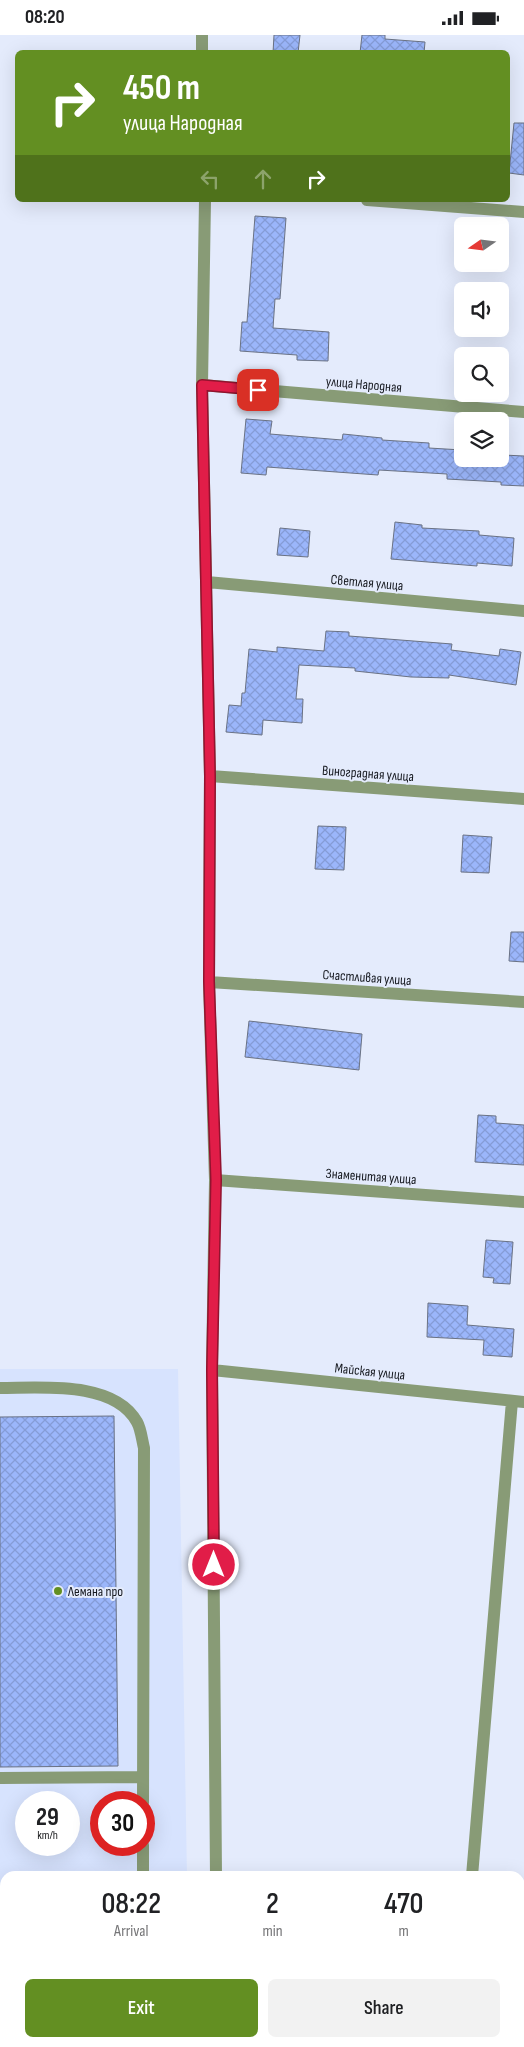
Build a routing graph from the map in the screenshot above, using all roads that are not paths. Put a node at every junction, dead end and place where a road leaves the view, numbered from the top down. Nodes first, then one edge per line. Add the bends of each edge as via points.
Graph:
1 (202, 35) edge
2 (202, 50) edge
3 (205, 202) edge
4 (393, 202) edge
5 (524, 212) edge
6 (202, 385) junction
7 (524, 412) edge
8 (207, 583) junction
9 (524, 611) edge
10 (210, 776) junction
11 (524, 799) edge
12 (209, 981) junction
13 (524, 1002) edge
14 (216, 1180) junction
15 (524, 1202) edge
16 (212, 1370) junction
17 (0, 1388) edge
18 (518, 1401) edge
19 (143, 1777) junction
20 (0, 1778) edge
21 (143, 1791) edge
22 (143, 1856) edge
23 (143, 1871) edge
24 (216, 1871) edge
25 (472, 1871) edge

1 - 2 street
3 - 6 street
4 - 5 street
6 - 7 street, улица Народная
6 - 8 street
8 - 9 street, Светлая улица
8 - 10 street
10 - 11 street, Виноградная улица
10 - 12 street
12 - 13 street, Счастливая улица
12 - 14 street
14 - 15 street, Знаменитая улица
14 - 16 street
16 - 18 street, Майская улица
16 - 24 street
17 - 19 street via 60,1387 95,1393 121,1403 137,1422 144,1448
18 - 25 street
19 - 20 street
19 - 21 street
22 - 23 street

